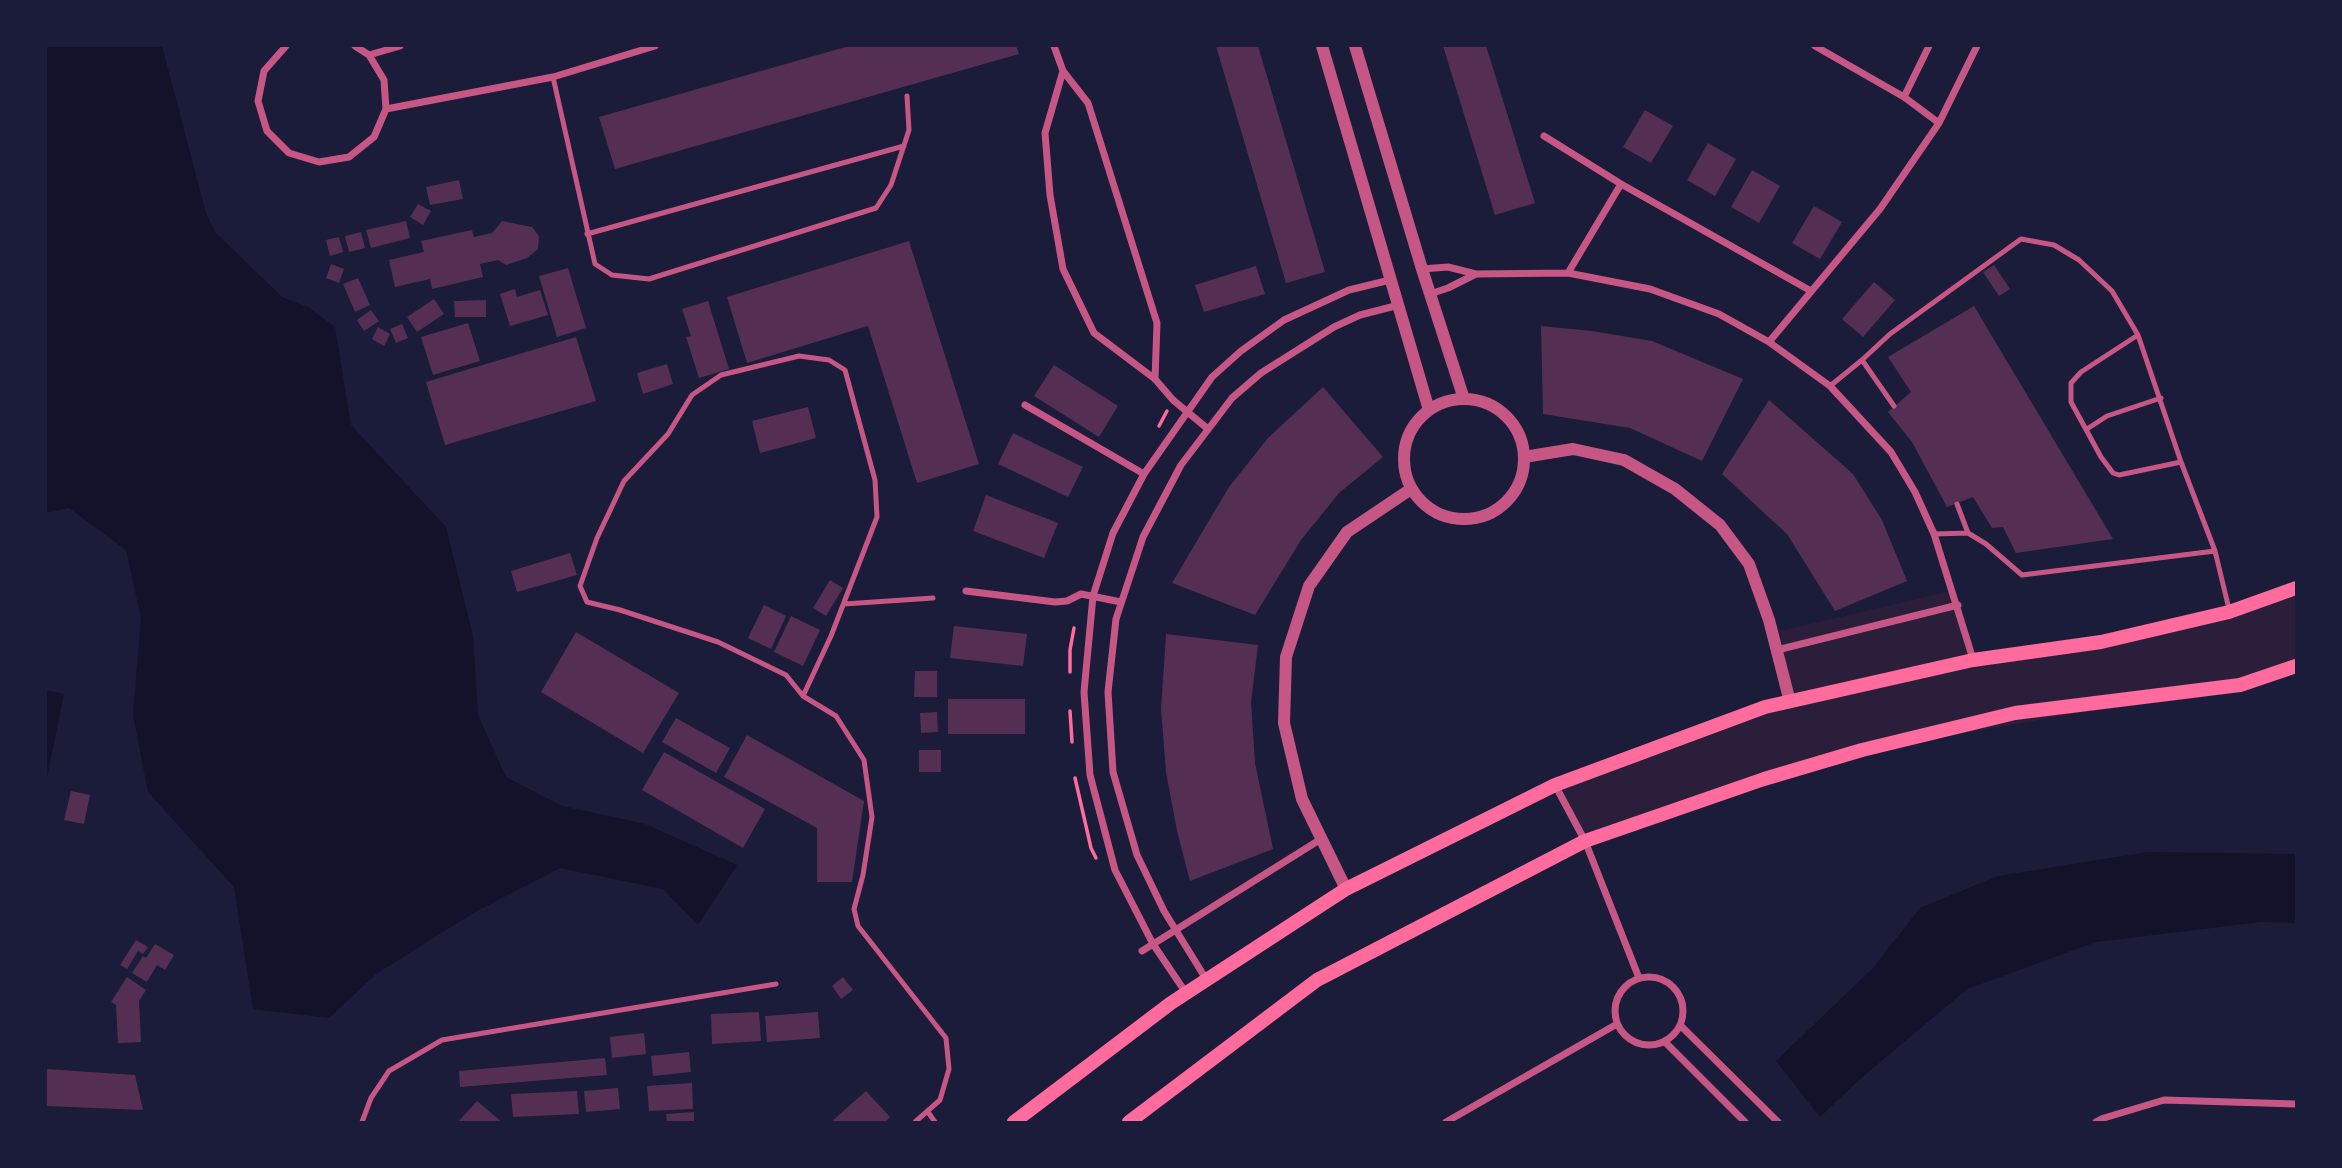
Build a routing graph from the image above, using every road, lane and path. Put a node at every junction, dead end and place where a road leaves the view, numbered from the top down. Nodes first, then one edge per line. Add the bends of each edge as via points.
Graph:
1 (286, 46) edge
2 (355, 46) edge
3 (400, 46) edge
4 (654, 46) edge
5 (1054, 46) edge
6 (1322, 46) edge
7 (1355, 46) edge
8 (1815, 46) edge
9 (1929, 46) edge
10 (1977, 46) edge
11 (369, 55) junction
12 (1063, 71) junction
13 (552, 77) junction
14 (907, 96) dead end
15 (1904, 97) junction
16 (386, 109) junction
17 (1939, 123) junction
18 (1544, 136) dead end
19 (904, 146) junction
20 (1621, 184) junction
21 (587, 234) junction
22 (1422, 269) junction
23 (1568, 273) junction
24 (1476, 274) junction
25 (1390, 280) junction
26 (1811, 291) junction
27 (1430, 294) junction
28 (1399, 305) junction
29 (2138, 335) junction
30 (1769, 342) junction
31 (1862, 360) junction
32 (1155, 379) junction
33 (1830, 386) junction
34 (2161, 398) junction
35 (1464, 399) junction
36 (1025, 405) dead end
37 (1894, 406) dead end
38 (1429, 410) junction
39 (1186, 411) junction
40 (1208, 429) junction
41 (2087, 429) junction
42 (1524, 457) junction
43 (2181, 462) junction
44 (1144, 474) junction
45 (1411, 489) junction
46 (1957, 503) dead end
47 (1968, 533) junction
48 (1934, 534) junction
49 (2216, 551) junction
50 (2297, 588) edge
51 (966, 592) dead end
52 (933, 597) dead end
53 (1093, 597) junction
54 (1121, 602) junction
55 (844, 604) junction
56 (1958, 605) junction
57 (2229, 612) junction
58 (1777, 650) junction
59 (1973, 660) junction
60 (2297, 666) edge
61 (803, 696) junction
62 (1790, 702) junction
63 (1555, 785) junction
64 (1321, 838) junction
65 (1585, 841) junction
66 (1346, 889) junction
67 (1175, 929) junction
68 (1153, 944) junction
69 (1142, 951) dead end
70 (1639, 978) junction
71 (1206, 979) junction
72 (776, 984) dead end
73 (1186, 993) junction
74 (1616, 1024) junction
75 (1681, 1026) junction
76 (1665, 1042) junction
77 (2297, 1104) edge
78 (928, 1111) junction
79 (362, 1122) edge
80 (915, 1122) edge
81 (935, 1122) edge
82 (1014, 1122) edge
83 (1129, 1122) edge
84 (1446, 1122) edge
85 (1745, 1122) edge
86 (1778, 1122) edge
87 (2096, 1122) edge

1 - 16 street via 264,71 258,101 267,131 289,153 319,162 349,157 374,137
2 - 11 street
3 - 11 street
4 - 13 street
5 - 12 street
6 - 25 street
7 - 22 street
8 - 15 street
9 - 15 street
10 - 17 street
11 - 16 street via 384,80
12 - 32 street via 1088,103 1157,323
12 - 32 street via 1045,132 1063,269 1094,333
13 - 16 street
13 - 21 lane
14 - 19 lane via 909,130
15 - 17 street
17 - 26 street via 1880,209
18 - 20 street
19 - 21 lane
19 - 21 lane via 891,185 876,208 649,279 612,275 595,264
20 - 23 street
20 - 26 street
22 - 24 street via 1448,267
22 - 27 street
23 - 24 street
23 - 30 street via 1650,289 1719,314
24 - 27 street
25 - 28 street
25 - 39 street via 1349,290 1284,320 1212,377
26 - 30 street
27 - 35 street
28 - 38 street
28 - 40 street via 1360,314 1303,345 1232,398
29 - 31 lane via 2112,291 2079,260 2054,245 2021,239 1889,334
29 - 34 lane
29 - 41 lane via 2071,383 2071,402
30 - 33 street
31 - 33 lane
31 - 37 lane
32 - 39 street
33 - 48 street via 1891,452
34 - 41 lane via 2107,416
34 - 43 lane
35 - 38 street
35 - 42 street via 1494,407 1510,420
36 - 44 street
38 - 45 street via 1409,431 1403,450
39 - 40 street
39 - 44 street
40 - 54 street via 1181,465 1143,537
41 - 43 lane via 2113,473
42 - 45 street via 1513,494 1481,517 1441,515
42 - 58 street via 1573,449 1624,460 1675,489 1720,525 1749,564
43 - 49 lane
44 - 53 street via 1113,533
45 - 64 street via 1346,532 1309,586 1286,657 1284,723 1302,799
46 - 47 lane
47 - 48 lane
47 - 49 lane via 2022,575
48 - 56 street
49 - 57 lane
50 - 57 main road
51 - 53 street via 1055,602 1081,594
52 - 55 lane
53 - 54 street
53 - 68 street via 1084,692 1090,775 1115,870
54 - 67 street via 1108,692 1113,772 1137,855
55 - 61 lane
55 - 61 lane via 877,517 875,480 845,370 830,360 799,356 721,375 692,394 668,434 624,481 580,586 587,602 718,642 786,675
56 - 58 street
56 - 59 street
57 - 59 main road via 2101,642
58 - 62 street
59 - 62 main road
60 - 65 main road via 2240,685 2015,713 1862,750
61 - 78 lane via 836,716 864,760 872,817 854,909 858,926 946,1038 949,1069 940,1100
62 - 63 main road via 1765,707
63 - 65 street
63 - 66 main road
64 - 66 street
64 - 67 street
65 - 70 street
65 - 83 main road via 1317,980
66 - 71 main road
67 - 68 street
67 - 71 street
68 - 69 street
68 - 73 street
70 - 74 street via 1620,991 1615,1001
70 - 75 street via 1661,979 1671,985 1683,1004
71 - 73 main road
72 - 79 lane via 442,1040 389,1071
73 - 82 main road
74 - 76 street via 1622,1034 1642,1046
74 - 84 street
75 - 76 street
75 - 86 street
76 - 85 street
77 - 87 street via 2164,1100
78 - 80 lane
78 - 81 lane

